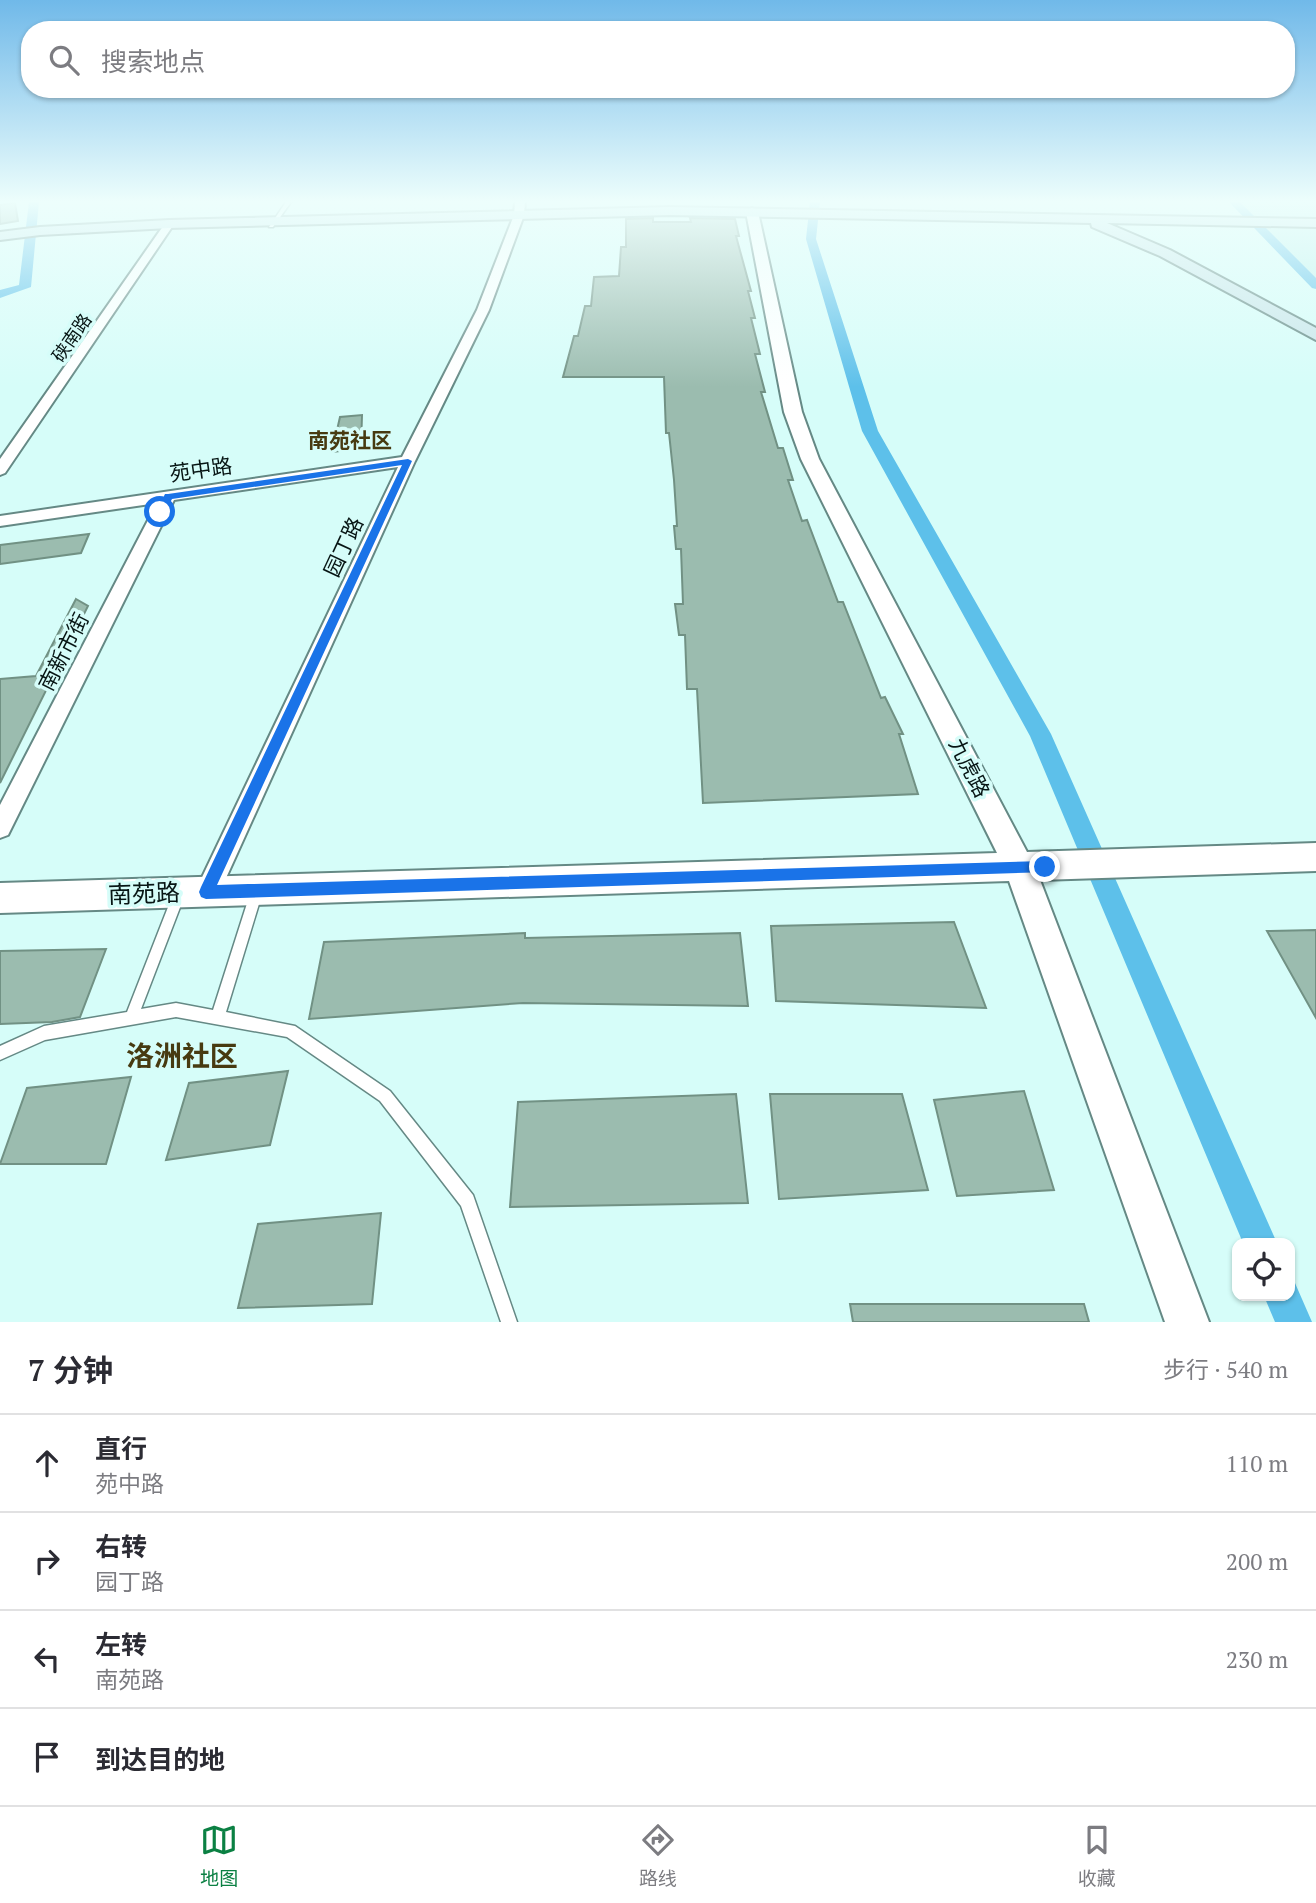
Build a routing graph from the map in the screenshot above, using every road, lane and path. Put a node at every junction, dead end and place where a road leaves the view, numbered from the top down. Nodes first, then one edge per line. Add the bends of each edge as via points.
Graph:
1 (143, 264) edge
2 (500, 264) edge
3 (762, 264) edge
4 (1185, 264) edge
5 (1316, 335) edge
6 (408, 461) junction
7 (0, 470) edge
8 (168, 496) junction
9 (0, 521) edge
10 (0, 828) edge
11 (1316, 857) edge
12 (1032, 867) junction
13 (257, 890) junction
14 (193, 892) junction
15 (0, 898) edge
16 (217, 1017) junction
17 (131, 1018) junction
18 (0, 1053) edge
19 (509, 1322) edge
20 (1187, 1322) edge

1 - 7 street, 硖南路
2 - 6 street, 园丁路 via 483,310
3 - 12 street, 九虎路 via 793,412 810,459
4 - 5 main road
6 - 8 street, 苑中路
6 - 14 street, 园丁路
8 - 9 street, 苑中路
8 - 10 street, 南新市街
11 - 12 street, 南苑路
12 - 13 street, 南苑路
12 - 20 street, 九虎路
13 - 14 street, 南苑路
13 - 16 lane
14 - 15 street, 南苑路
14 - 17 lane
16 - 17 lane via 176,1010
16 - 19 lane via 290,1031 385,1096 467,1201
17 - 18 lane via 44,1033

